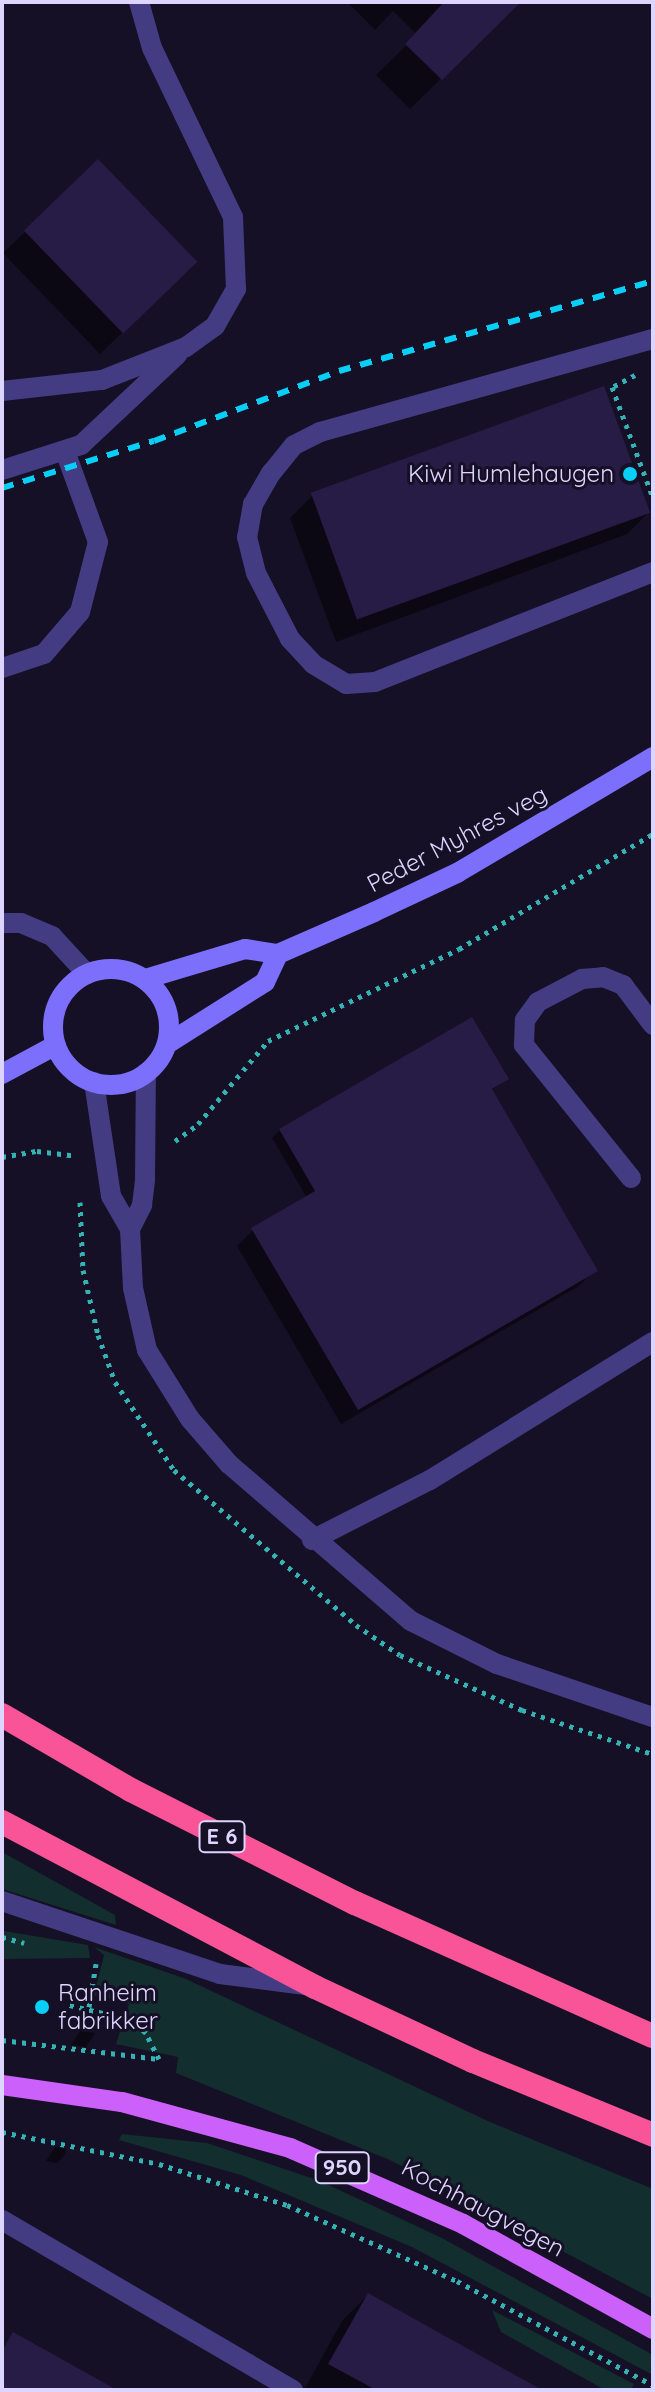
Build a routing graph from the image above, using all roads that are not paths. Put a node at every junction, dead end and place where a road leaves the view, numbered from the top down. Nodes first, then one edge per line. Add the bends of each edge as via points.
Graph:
1 (139, 2) edge
2 (653, 339) edge
3 (186, 347) junction
4 (2, 391) edge
5 (65, 451) junction
6 (2, 470) edge
7 (653, 572) edge
8 (2, 668) edge
9 (653, 757) edge
10 (2, 923) edge
11 (278, 954) junction
12 (87, 974) junction
13 (145, 979) junction
14 (653, 1025) edge
15 (167, 1044) junction
16 (56, 1045) junction
17 (146, 1073) junction
18 (2, 1074) edge
19 (94, 1082) junction
20 (631, 1178) dead end
21 (130, 1229) junction
22 (653, 1342) edge
23 (312, 1540) junction
24 (2, 1715) edge
25 (653, 1717) edge
26 (2, 1822) edge
27 (2, 1901) edge
28 (315, 1987) junction
29 (653, 2036) edge
30 (2, 2085) edge
31 (653, 2135) edge
32 (2, 2220) edge
33 (653, 2329) edge
34 (293, 2390) edge

1 - 3 street via 152,48 233,217 236,289 215,326
2 - 7 street via 320,432 294,445 271,473 253,504 247,537 256,573 290,639 313,664 346,684 375,682
3 - 4 street via 102,380
3 - 5 street via 81,445
5 - 6 street
5 - 8 street via 98,542 80,612 44,654
9 - 11 street, Peder Myhres veg via 457,873
10 - 12 street via 21,923 52,936
11 - 13 street, Peder Myhres veg via 245,949
11 - 15 street via 265,982
12 - 13 street via 110,969
12 - 16 street via 64,993 56,1009
13 - 15 street via 166,1008
14 - 20 street via 623,985 603,977 582,979 538,1002 525,1020 524,1045
15 - 17 street
16 - 18 street
16 - 19 street via 78,1074
17 - 19 street via 130,1082
17 - 21 street via 145,1179 142,1205
19 - 21 street via 111,1196
21 - 23 street via 138,1318 163,1378 229,1464
22 - 23 street via 430,1480
23 - 25 street via 411,1621 449,1642
24 - 29 highway, E 6 via 131,1790 355,1903
26 - 28 highway
27 - 28 street via 220,1974
28 - 31 highway
30 - 33 main road, Kochhaugvegen / 950 via 122,2102 290,2148 463,2224
32 - 34 street

